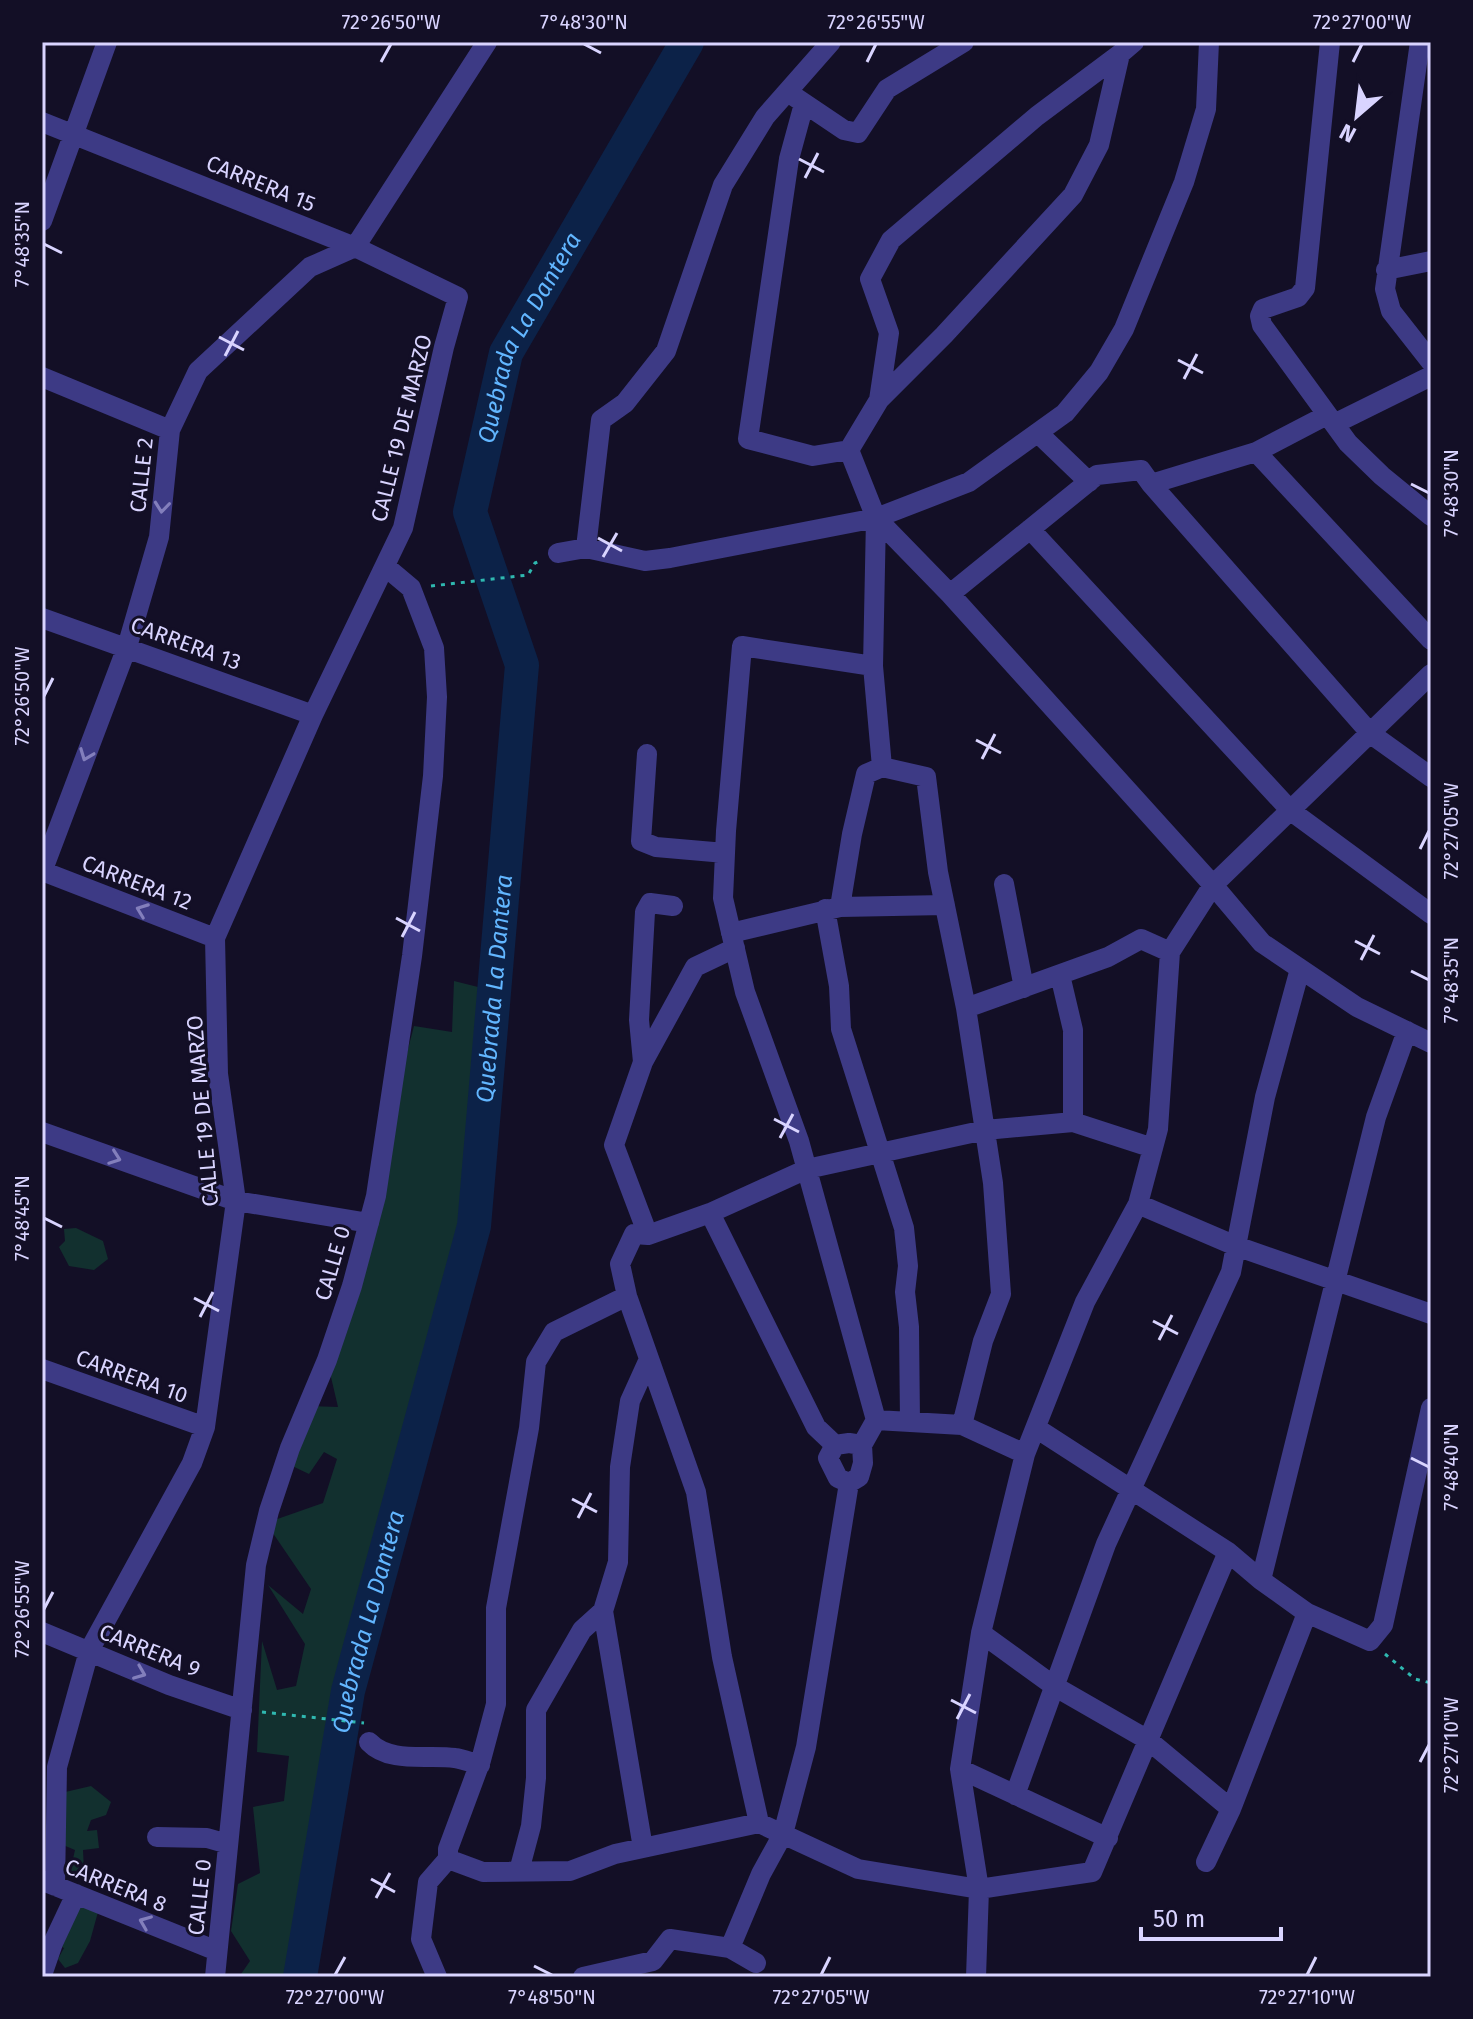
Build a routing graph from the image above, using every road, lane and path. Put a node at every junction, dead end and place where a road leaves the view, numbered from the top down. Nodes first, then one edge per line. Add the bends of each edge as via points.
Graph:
1 (107, 42) edge
2 (487, 42) edge
3 (831, 42) edge
4 (964, 42) edge
5 (1209, 42) edge
6 (1330, 42) edge
7 (1127, 48) edge
8 (1423, 54) edge
9 (796, 98) junction
10 (42, 122) edge
11 (73, 134) junction
12 (42, 221) edge
13 (355, 247) junction
14 (1431, 261) edge
15 (1386, 270) junction
16 (458, 297) joint
17 (1431, 362) edge
18 (1431, 376) edge
19 (42, 377) edge
20 (879, 400) junction
21 (1330, 419) junction
22 (170, 430) junction
23 (1038, 433) junction
24 (849, 450) junction
25 (1256, 452) junction
26 (1089, 482) junction
27 (1151, 484) junction
28 (1431, 516) edge
29 (876, 518) junction
30 (1030, 529) junction
31 (586, 548) junction
32 (558, 553) joint
33 (386, 567) junction
34 (411, 588) junction
35 (950, 594) junction
36 (42, 618) edge
37 (1431, 640) edge
38 (127, 647) junction
39 (873, 666) junction
40 (1431, 674) edge
41 (313, 715) junction
42 (1371, 734) junction
43 (647, 754) dead end
44 (882, 767) junction
45 (1431, 777) edge
46 (1291, 811) junction
47 (725, 853) junction
48 (42, 871) edge
49 (1004, 884) dead end
50 (1213, 885) junction
51 (945, 905) junction
52 (673, 906) dead end
53 (832, 908) junction
54 (1431, 914) edge
55 (215, 938) junction
56 (733, 941) junction
57 (1170, 952) junction
58 (1300, 969) junction
59 (1060, 975) junction
60 (1024, 988) junction
61 (966, 1008) junction
62 (1407, 1031) junction
63 (1431, 1043) edge
64 (643, 1062) junction
65 (1073, 1122) junction
66 (985, 1130) junction
67 (42, 1132) edge
68 (1153, 1148) junction
69 (879, 1153) junction
70 (807, 1169) junction
71 (236, 1201) junction
72 (1138, 1204) junction
73 (710, 1213) junction
74 (369, 1223) junction
75 (648, 1235) junction
76 (1236, 1246) junction
77 (1336, 1281) junction
78 (627, 1296) junction
79 (1431, 1314) edge
80 (649, 1359) junction
81 (42, 1369) edge
82 (1431, 1408) edge
83 (876, 1420) junction
84 (910, 1422) junction
85 (962, 1425) junction
86 (205, 1427) junction
87 (1036, 1428) junction
88 (835, 1445) junction
89 (862, 1445) junction
90 (1025, 1454) junction
91 (849, 1483) junction
92 (1131, 1487) junction
93 (1228, 1552) junction
94 (1261, 1580) junction
95 (603, 1611) junction
96 (1307, 1613) junction
97 (42, 1632) edge
98 (981, 1633) junction
99 (1370, 1641) junction
100 (89, 1651) junction
101 (1431, 1683) edge
102 (1054, 1686) junction
103 (242, 1710) junction
104 (1148, 1740) junction
105 (369, 1742) joint
106 (480, 1765) junction
107 (960, 1769) junction
108 (1015, 1795) junction
109 (1231, 1809) junction
110 (759, 1823) junction
111 (783, 1834) junction
112 (157, 1837) dead end
113 (1108, 1838) junction
114 (228, 1844) junction
115 (643, 1848) junction
116 (448, 1859) junction
117 (1206, 1862) dead end
118 (519, 1871) junction
119 (48, 1883) edge
120 (979, 1889) junction
121 (76, 1894) junction
122 (730, 1948) junction
123 (217, 1951) junction
124 (756, 1963) dead end
125 (42, 1975) edge
126 (215, 1977) edge
127 (437, 1977) edge
128 (583, 1977) edge
129 (976, 1977) edge

1 - 11 street
2 - 13 street
3 - 9 street
4 - 9 street via 887,89 858,133 844,130
5 - 23 street via 1206,109 1184,182 1124,329 1099,372 1065,413
6 - 21 street via 1305,288 1298,297 1263,309 1260,316
7 - 20 street via 1099,145 1073,195
7 - 20 street via 1037,116 891,240 870,279 889,333
8 - 15 street
9 - 24 street via 748,439 813,456
9 - 31 street via 765,117 723,185 666,351 625,403 601,420
10 - 11 street, CARRERA 15
11 - 12 street
11 - 13 street, CARRERA 15
13 - 16 street, CARRERA 15
13 - 22 street, CALLE 2 via 310,267 198,371
14 - 15 street
15 - 17 street via 1391,311
16 - 33 street, CALLE 19 DE MARZO via 403,528
18 - 21 street
19 - 22 street
20 - 24 street
21 - 25 street
21 - 28 street via 1382,476
22 -> 38 street, CALLE 2 via 159,537
23 - 26 street
23 - 29 street via 969,482
24 - 29 street
25 - 27 street
25 - 37 street
26 - 27 street via 1097,475 1141,470
26 - 30 street
27 - 42 street
29 - 31 street via 645,561
29 - 35 street
29 - 39 street
30 - 35 street
30 - 46 street
31 - 32 street
32 - 34 path via 535,563 528,575
33 - 34 street, CALLE 0
33 - 41 street, CALLE 19 DE MARZO
34 - 74 street, CALLE 0 via 434,648 433,776 412,956
35 - 50 street
36 - 38 street, CARRERA 13
38 - 41 street, CARRERA 13
38 -> 48 street, CALLE 2
39 - 44 street
39 - 47 street via 742,646
40 - 42 street
41 - 55 street, CALLE 19 DE MARZO
42 - 45 street
42 - 46 street
43 - 47 street via 641,841
44 - 51 street via 926,777
44 - 53 street via 866,774
46 - 50 street
46 - 54 street
47 - 56 street via 723,898
55 -> 48 street, CARRERA 12
49 - 60 street
50 - 57 street
50 - 58 street via 1262,943
51 - 53 street
51 - 61 street
52 - 64 street via 650,903 645,912 639,1020
53 - 56 street
53 - 69 street via 841,1029
55 - 71 street, CALLE 19 DE MARZO via 218,1074
56 - 64 street via 695,967
56 - 70 street via 745,992
57 - 59 street via 1141,939
57 - 68 street
58 - 62 street via 1357,1007
58 - 76 street via 1265,1097
59 - 60 street
59 - 65 street via 1073,1030
60 - 61 street
61 - 66 street
62 - 63 street
62 - 77 street via 1376,1117
64 - 75 street via 614,1145
65 - 66 street
65 - 68 street
66 - 69 street
66 - 85 street via 1001,1294
67 -> 71 street
68 - 72 street
69 - 70 street
69 - 84 street via 904,1228
70 - 73 street
70 - 83 street
71 - 74 street
71 - 86 street, CALLE 19 DE MARZO
72 - 76 street
72 - 87 street via 1085,1302
73 - 75 street
73 - 88 street via 816,1427
74 - 103 street, CALLE 0 via 327,1360 269,1511 254,1579
75 - 78 street via 634,1234 620,1264
76 - 77 street
76 - 92 street via 1231,1272
77 - 79 street
77 - 94 street
78 - 80 street
78 - 106 street via 554,1332 536,1362 496,1608 496,1704
80 - 95 street via 630,1401 620,1467 618,1562
80 - 110 street via 696,1492 722,1657
81 - 86 street, CARRERA 10
82 - 99 street via 1383,1625
83 - 84 street
83 - 89 street
84 - 85 street
85 - 90 street
86 - 100 street, CALLE 19 DE MARZO via 192,1463
87 - 90 street
87 - 92 street
88 - 89 street
88 - 91 street via 828,1458 838,1478
89 - 91 street via 859,1477
90 - 98 street
91 - 111 street via 806,1747
92 - 93 street
92 - 102 street
93 - 94 street
93 - 104 street
94 - 96 street
95 - 115 street
95 - 118 street via 582,1630 536,1710 531,1826
96 - 99 street
96 - 109 street
97 - 100 street, CARRERA 9
98 - 102 street
98 - 107 street
99 - 101 path via 1415,1679
100 -> 103 street, CARRERA 9
100 - 119 street, CALLE 19 DE MARZO via 57,1767
102 - 104 street
102 - 108 street
103 - 105 path via 363,1721
103 - 114 street, CALLE 0
104 - 109 street
104 - 113 street
105 - 106 street via 383,1752
106 - 116 street
107 - 108 street
107 - 120 street
108 - 113 street
109 - 117 street
110 - 111 street
110 - 115 street
111 - 120 street via 858,1869
111 - 122 street
112 - 114 street
113 - 120 street via 1092,1872
114 - 123 street, CALLE 0
115 - 118 street via 570,1871
116 - 118 street via 483,1872
116 - 127 street via 428,1882 421,1939
119 - 121 street, CARRERA 8
120 - 129 street
123 -> 121 street, CARRERA 8
121 - 125 street
122 - 124 street
122 - 128 street via 670,1939 653,1961
123 - 126 street, CALLE 0

